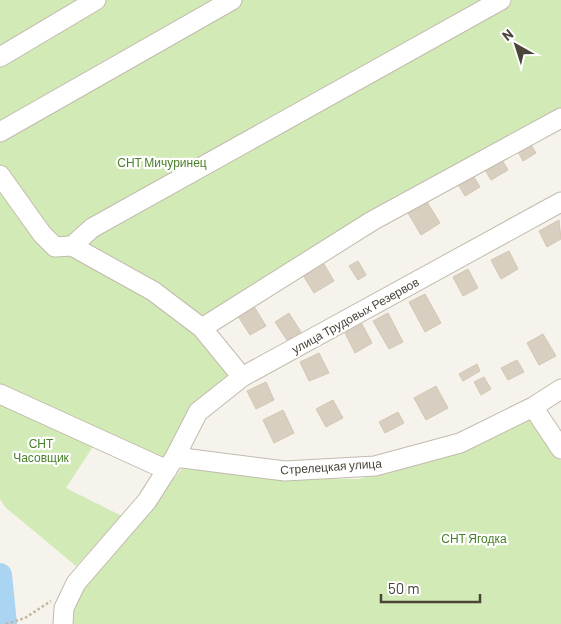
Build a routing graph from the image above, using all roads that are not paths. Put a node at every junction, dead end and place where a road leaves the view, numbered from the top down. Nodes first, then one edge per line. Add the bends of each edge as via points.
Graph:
1 (96, 0) edge
2 (232, 0) edge
3 (501, 0) edge
4 (0, 57) edge
5 (561, 118) edge
6 (0, 132) edge
7 (0, 175) edge
8 (561, 202) edge
9 (72, 246) junction
10 (202, 328) junction
11 (242, 377) junction
12 (561, 389) edge
13 (0, 394) edge
14 (533, 407) junction
15 (561, 449) edge
16 (171, 464) junction
17 (63, 624) edge

1 - 4 street
2 - 6 street
3 - 9 street via 92,228
5 - 10 street via 372,221
7 - 9 street via 55,247
8 - 11 street, улица Трудовых Резервов
9 - 10 street via 153,291
10 - 11 street
11 - 16 street, улица Трудовых Резервов via 198,412
12 - 14 street, Стрелецкая улица
13 - 16 street, Стрелецкая улица
14 - 15 street
14 - 16 street, Стрелецкая улица via 460,443 375,466 285,471
16 - 17 street, улица Трудовых Резервов via 147,501 76,583 64,608

